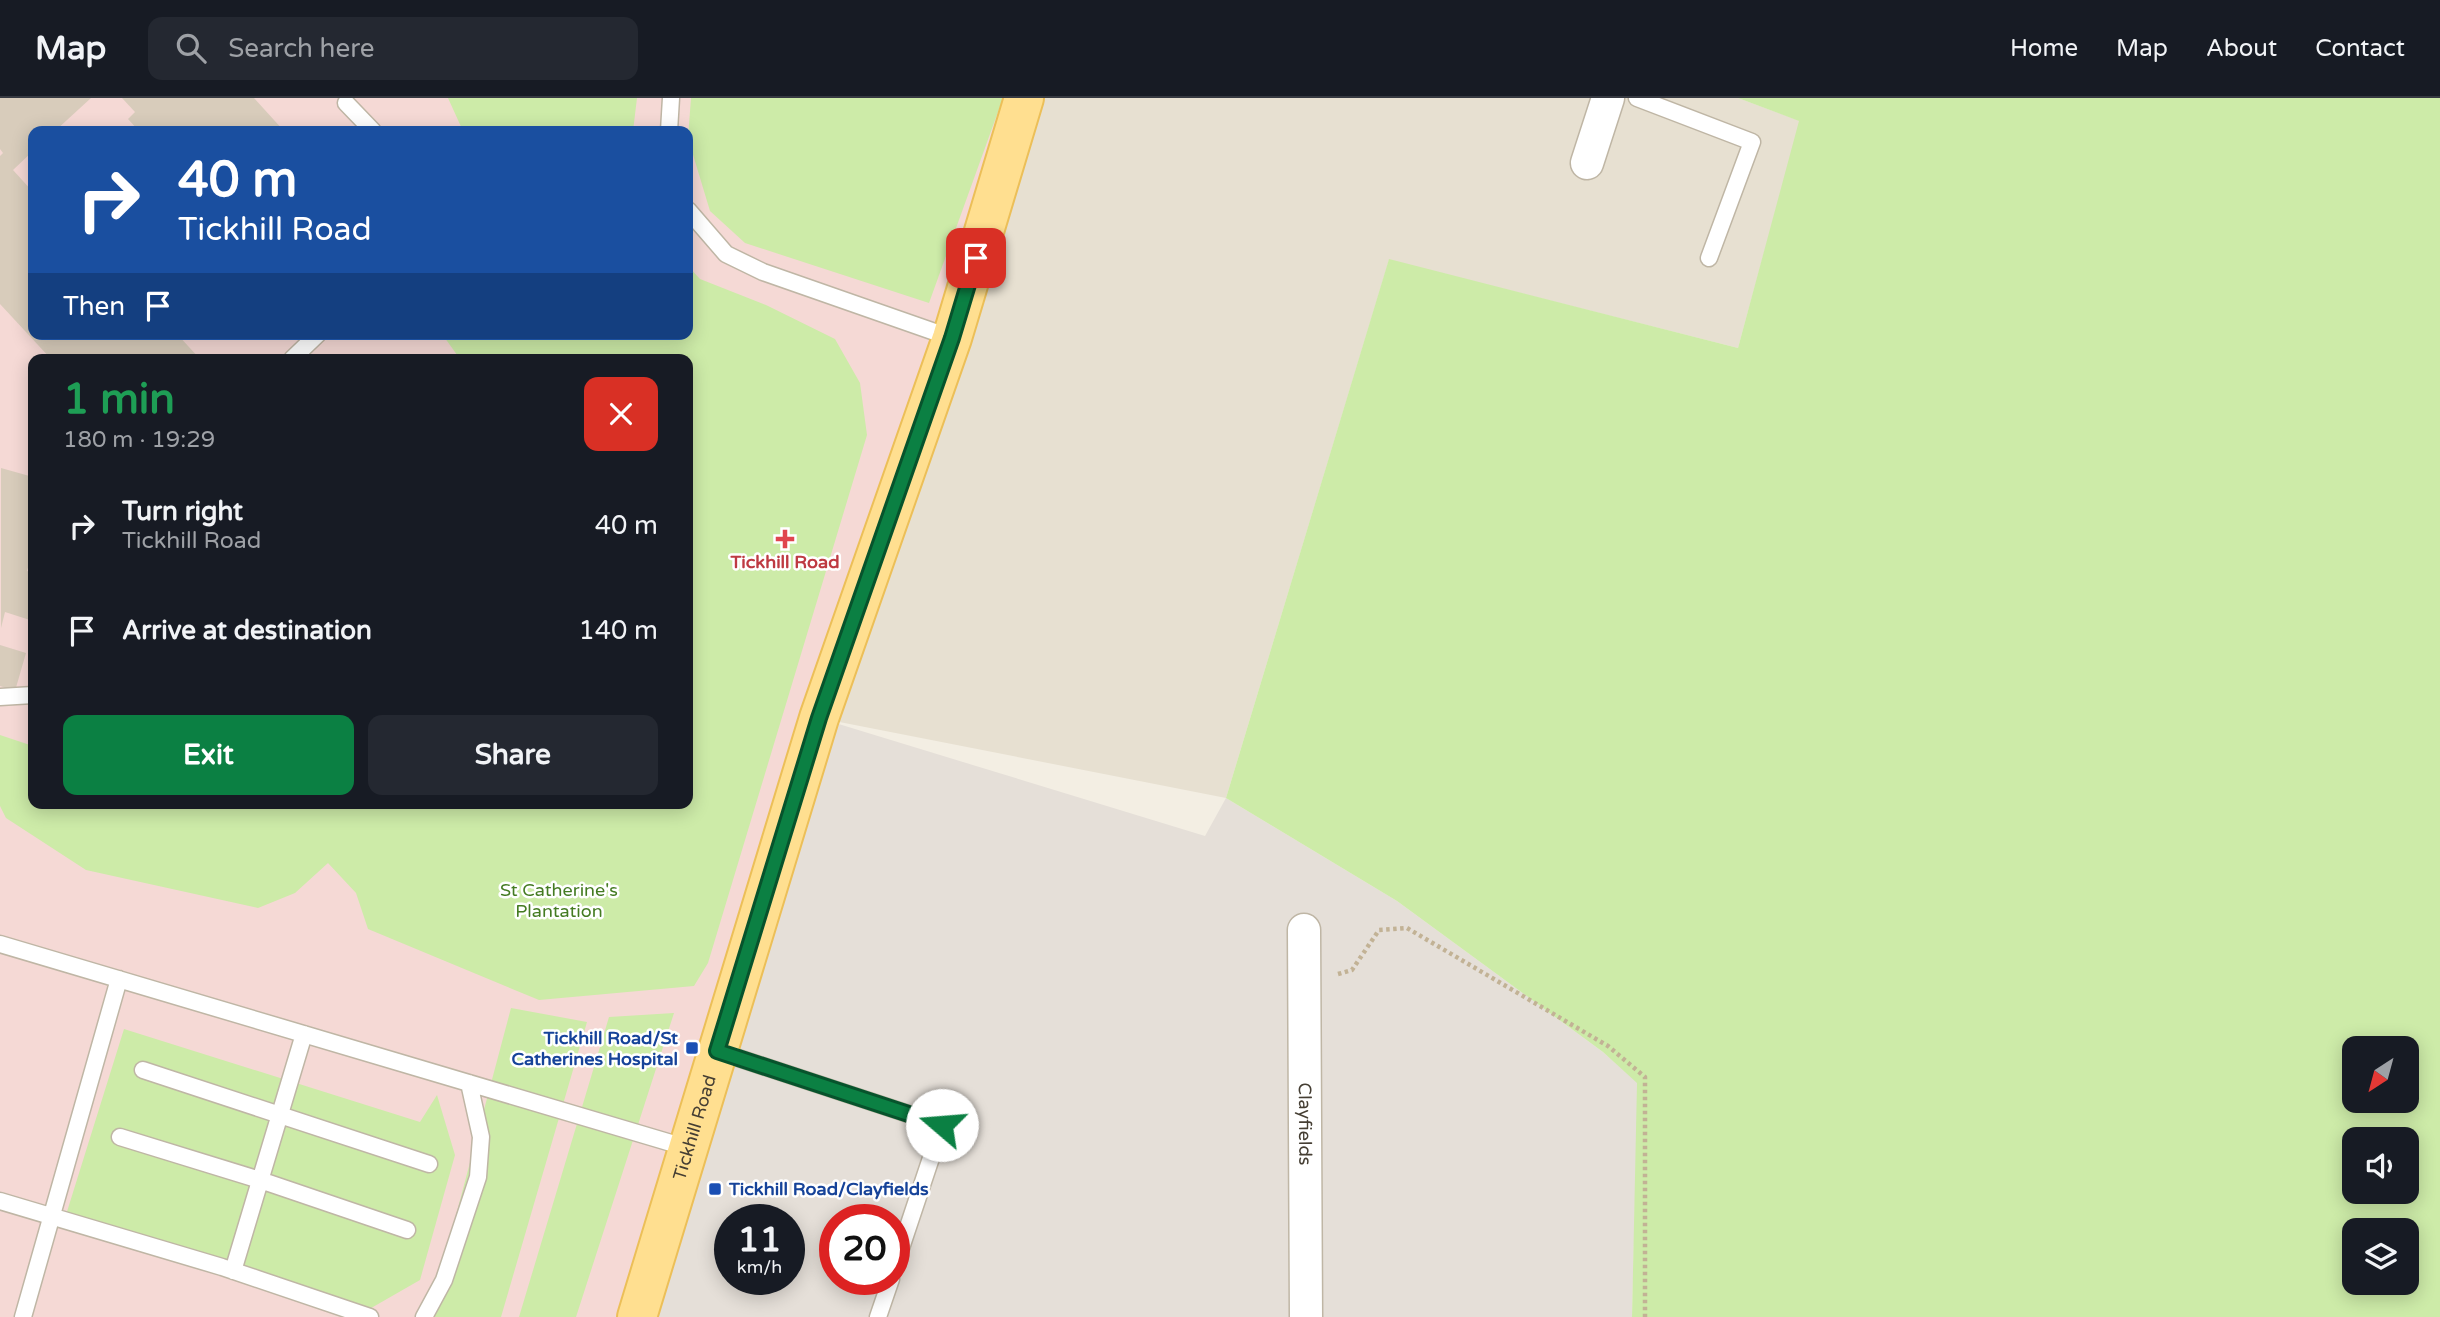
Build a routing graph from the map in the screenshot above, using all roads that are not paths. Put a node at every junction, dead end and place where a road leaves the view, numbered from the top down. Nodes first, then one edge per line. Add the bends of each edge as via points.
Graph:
1 (671, 98) edge
2 (1024, 98) edge
3 (1608, 98) edge
4 (1637, 98) edge
5 (346, 103) dead end
6 (368, 126) edge
7 (669, 126) edge
8 (1587, 163) dead end
9 (693, 216) edge
10 (1709, 258) dead end
11 (952, 338) junction
12 (312, 340) edge
13 (297, 354) edge
14 (28, 695) edge
15 (0, 697) edge
16 (1304, 930) dead end
17 (0, 944) edge
18 (119, 979) junction
19 (304, 1034) junction
20 (717, 1051) junction
21 (142, 1070) dead end
22 (469, 1083) junction
23 (280, 1114) junction
24 (120, 1138) dead end
25 (688, 1148) junction
26 (429, 1164) dead end
27 (260, 1180) junction
28 (0, 1201) edge
29 (52, 1217) junction
30 (910, 1221) edge
31 (407, 1230) dead end
32 (233, 1271) junction
33 (886, 1295) edge
34 (23, 1317) edge
35 (370, 1317) edge
36 (424, 1317) edge
37 (637, 1317) edge
38 (878, 1317) edge
39 (1306, 1317) edge

1 - 7 lane
2 - 11 main road, Tickhill Road
3 - 8 street
4 - 10 lane via 1752,142
5 - 6 lane
9 - 11 lane via 726,254 763,272
11 - 20 main road, Tickhill Road via 819,718
12 - 13 lane
14 - 15 lane
16 - 39 street, Clayfields
17 - 18 lane
18 - 19 lane
18 - 29 lane
19 - 22 lane
19 - 23 lane
20 - 25 main road, Tickhill Road
20 - 30 lane via 942,1125
21 - 23 lane
22 - 25 lane
22 - 36 lane via 481,1137 478,1177 443,1280
23 - 26 lane
23 - 27 lane
24 - 27 lane
25 - 37 main road, Tickhill Road
27 - 31 lane
27 - 32 lane
28 - 29 lane
29 - 32 lane
29 - 34 lane
32 - 35 lane
33 - 38 lane

